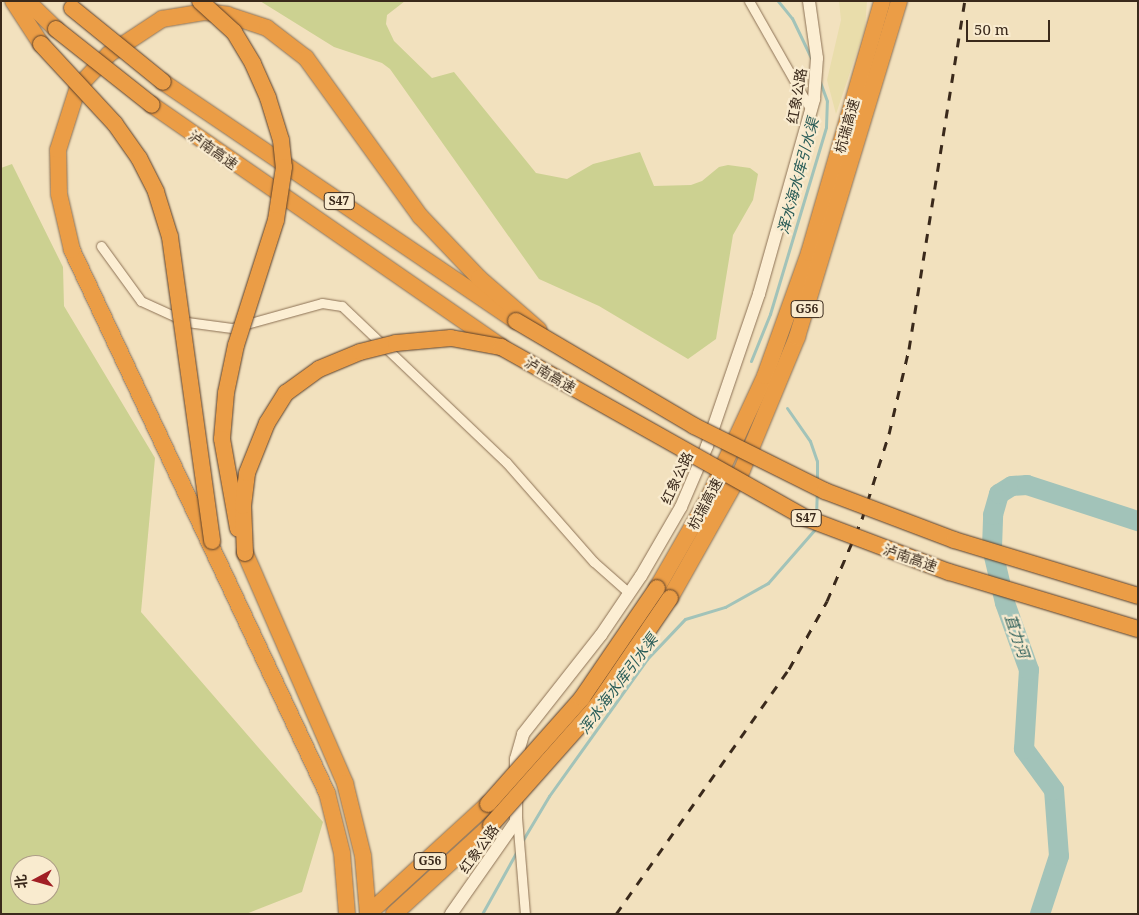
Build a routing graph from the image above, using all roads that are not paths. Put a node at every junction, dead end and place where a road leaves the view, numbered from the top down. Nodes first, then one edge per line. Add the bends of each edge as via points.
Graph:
1 (13, 1) edge
2 (27, 1) edge
3 (200, 1) edge
4 (749, 1) edge
5 (809, 1) edge
6 (882, 1) edge
7 (899, 1) edge
8 (68, 5) edge
9 (811, 110) junction
10 (101, 246) dead end
11 (554, 343) junction
12 (501, 347) junction
13 (212, 541) junction
14 (245, 553) junction
15 (630, 593) junction
16 (1138, 596) edge
17 (1138, 629) edge
18 (517, 816) junction
19 (347, 914) edge
20 (368, 914) edge
21 (394, 914) edge
22 (451, 914) edge
23 (525, 914) edge

1 - 13 highway, bridge via 41,44 115,124 139,158 156,192 170,238
2 - 12 highway, 泸南高速 / S47, bridge via 56,29 202,143
3 - 14 highway, bridge via 234,32 253,64 276,123 284,167 276,220 236,345 226,393 222,439 226,473 232,512
4 - 9 street
5 - 9 main road, 红象公路 via 816,36 816,85
6 - 20 highway, 杭瑞高速 / G56, bridge via 815,234 765,376 708,499 657,588 582,698 488,804
7 - 21 highway, 杭瑞高速 / G56, bridge via 797,337 742,470 670,598 595,708 491,825
8 - 11 highway, 泸南高速 / S47, bridge via 163,82 516,321
9 - 15 main road, 红象公路 via 759,294 707,446 681,507
10 - 15 street via 142,300 187,322 232,328 322,302 342,306 506,462 594,562
11 - 13 highway via 479,278 420,216 306,58 267,28 228,15 190,13 162,19 128,39 92,69 78,87 58,150 61,207 72,250
11 - 16 highway, 泸南高速 / S47, bridge via 694,426 825,492 954,540
12 - 14 highway, bridge via 451,338 396,343 339,359 295,385 271,415 252,456 243,506
12 - 17 highway, 泸南高速 / S47, bridge via 806,518 949,572
13 - 19 highway via 327,793 343,858
14 - 20 highway via 345,783 363,856
15 - 18 main road, 红象公路 via 523,734 516,759
18 - 22 main road, 红象公路 via 508,836
18 - 23 street via 523,855

